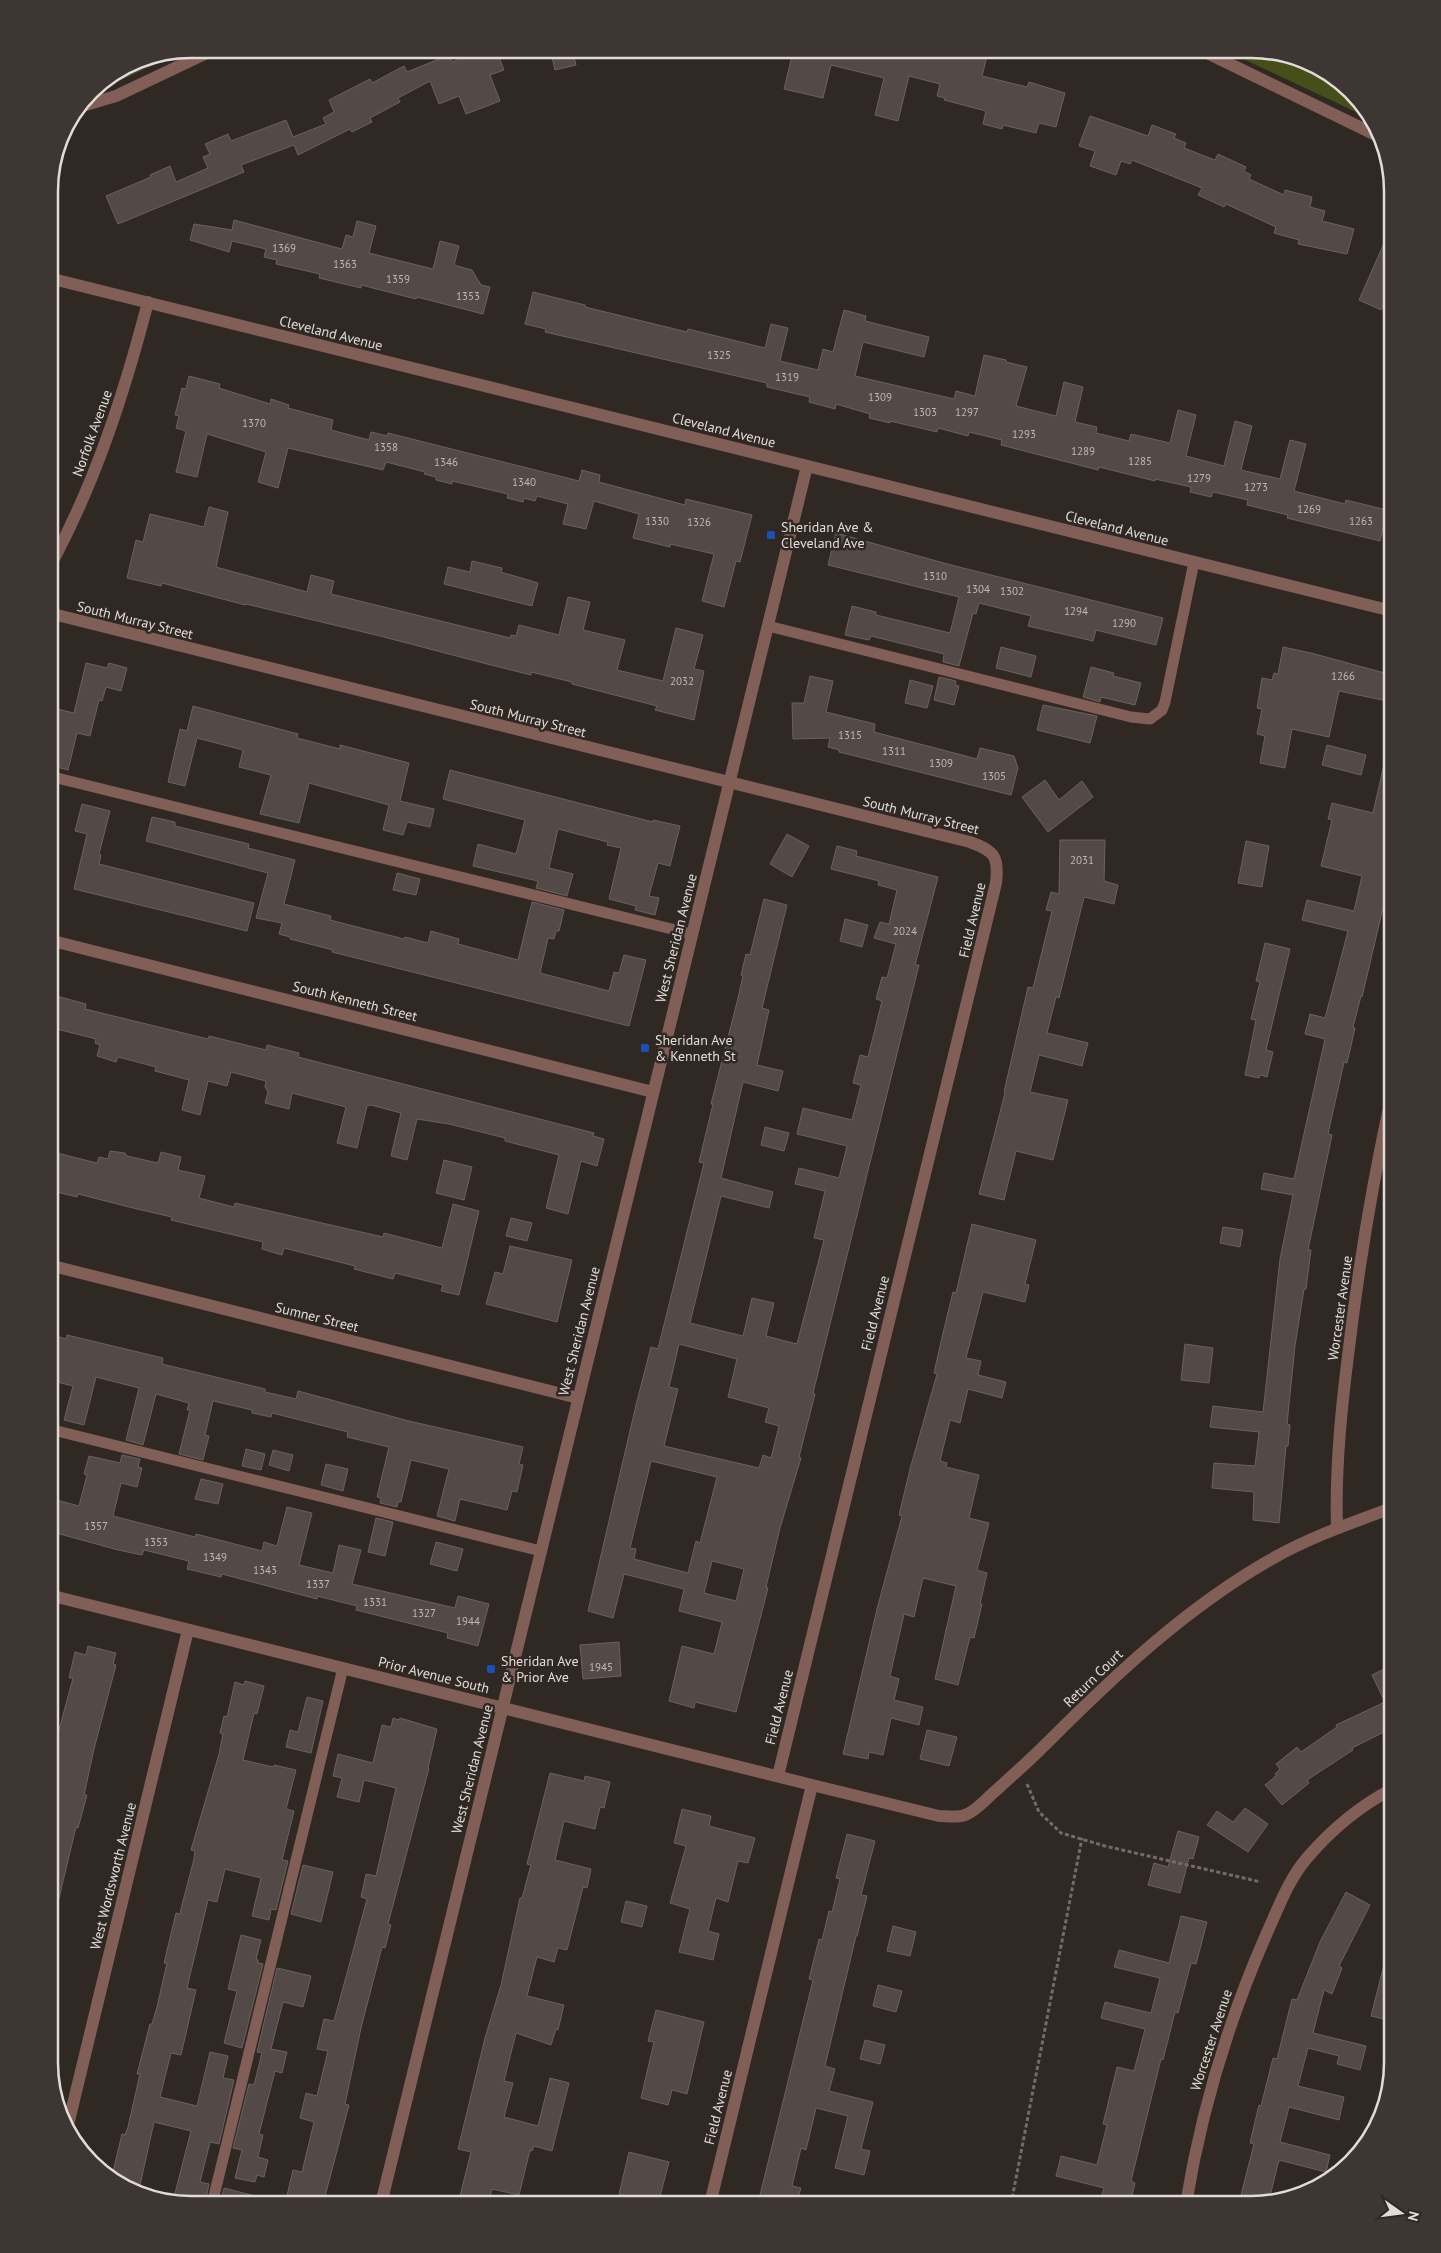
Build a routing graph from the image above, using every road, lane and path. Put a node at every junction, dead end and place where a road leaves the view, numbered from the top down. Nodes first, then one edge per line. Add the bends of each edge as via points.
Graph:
1 (198, 57) edge
2 (1217, 58) edge
3 (88, 105) edge
4 (1371, 134) edge
5 (58, 280) edge
6 (148, 302) junction
7 (808, 466) junction
8 (58, 550) edge
9 (1194, 562) junction
10 (1384, 609) edge
11 (58, 616) edge
12 (768, 626) junction
13 (58, 778) edge
14 (729, 783) junction
15 (995, 858) joint
16 (692, 934) junction
17 (58, 942) edge
18 (653, 1092) junction
19 (1384, 1133) edge
20 (58, 1267) edge
21 (578, 1398) junction
22 (58, 1432) edge
23 (1384, 1511) edge
24 (1338, 1528) junction
25 (541, 1551) junction
26 (58, 1597) edge
27 (188, 1630) junction
28 (343, 1668) junction
29 (503, 1707) junction
30 (1025, 1765) junction
31 (778, 1776) junction
32 (812, 1785) junction
33 (1384, 1793) edge
34 (1082, 1838) junction
35 (1260, 1882) dead end
36 (70, 2118) edge
37 (214, 2195) edge
38 (382, 2195) edge
39 (712, 2195) edge
40 (1013, 2196) edge
41 (1188, 2196) edge

1 - 3 street via 116,96
2 - 4 street
5 - 6 street, Cleveland Avenue
6 - 7 street, Cleveland Avenue
6 - 8 street, Norfolk Avenue via 107,441
7 - 9 street, Cleveland Avenue
7 - 12 street, West Sheridan Avenue
9 - 10 street, Cleveland Avenue
9 - 12 lane via 1165,702 1162,710 1150,719 1131,717
11 - 14 street, South Murray Street
12 - 14 street, West Sheridan Avenue
13 - 16 lane
14 - 15 street, South Murray Street via 970,842 984,847
14 - 16 street, West Sheridan Avenue
15 - 31 street, Field Avenue via 996,883
16 - 18 street, West Sheridan Avenue
17 - 18 street, South Kenneth Street
18 - 21 street, West Sheridan Avenue
19 - 24 street, Worcester Avenue via 1351,1332 1340,1433
20 - 21 street, Sumner Street
21 - 25 street, West Sheridan Avenue
22 - 25 lane
23 - 24 street, Return Court
24 - 30 street, Return Court via 1271,1560 1216,1594 1163,1634 1113,1678
25 - 29 street, West Sheridan Avenue
26 - 27 street, Prior Avenue South
27 - 28 street, Prior Avenue South
27 - 36 street, West Wordsworth Avenue
28 - 29 street, Prior Avenue South
28 - 37 lane
29 - 31 street, Prior Avenue South
29 - 38 street, West Sheridan Avenue
30 - 32 street, Return Court via 975,1809 952,1817
30 - 34 path via 1027,1783 1039,1812 1061,1833
31 - 32 street, Prior Avenue South
32 - 39 street, Field Avenue
33 - 41 street, Worcester Avenue via 1337,1827 1306,1859 1286,1891 1225,2040 1204,2113
34 - 35 path
34 - 40 path

